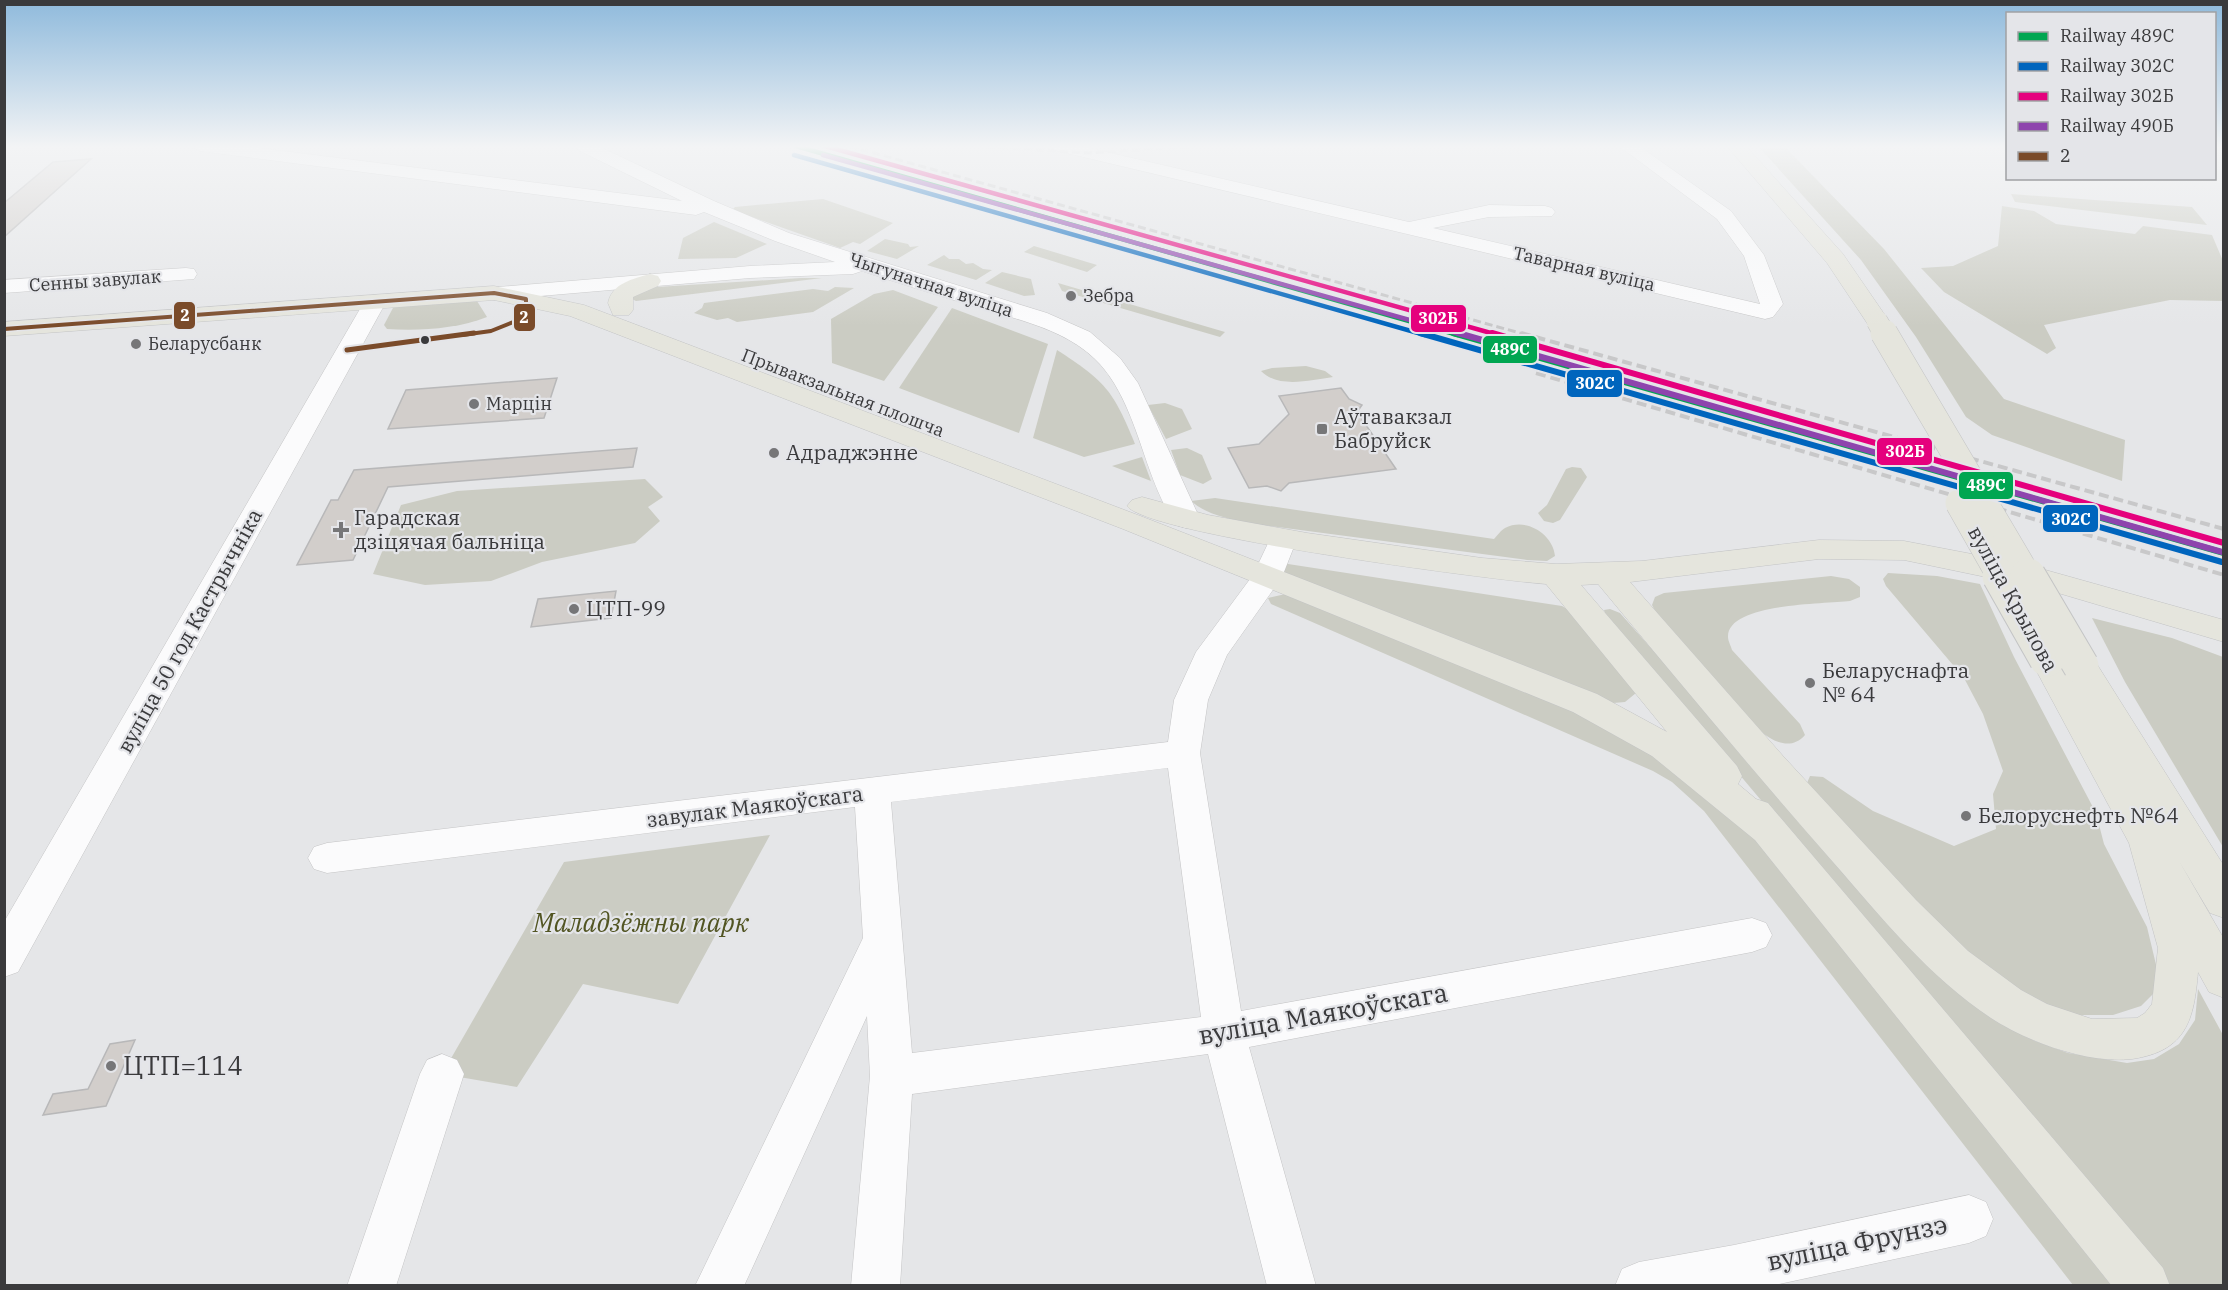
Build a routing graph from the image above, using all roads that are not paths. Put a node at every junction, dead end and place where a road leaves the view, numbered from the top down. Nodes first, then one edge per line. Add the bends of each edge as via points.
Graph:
1 (672, 206) edge
2 (711, 206) edge
3 (1318, 206) edge
4 (1712, 206) edge
5 (1771, 206) edge
6 (1789, 206) edge
7 (1545, 212) dead end
8 (726, 213) junction
9 (1408, 227) junction
10 (781, 237) junction
11 (873, 267) junction
12 (750, 272) junction
13 (186, 274) dead end
14 (650, 281) junction
15 (4, 287) edge
16 (494, 293) junction
17 (375, 302) junction
18 (621, 310) junction
19 (1866, 320) junction
20 (4, 329) edge
21 (1186, 519) junction
22 (1276, 556) junction
23 (1611, 580) junction
24 (1561, 581) junction
25 (2223, 631) edge
26 (2223, 648) edge
27 (2064, 662) junction
28 (1183, 753) junction
29 (872, 792) junction
30 (1768, 829) junction
31 (2148, 842) junction
32 (2189, 845) junction
33 (327, 858) dead end
34 (2223, 884) edge
35 (2223, 901) edge
36 (1752, 935) dead end
37 (882, 938) junction
38 (4, 960) edge
39 (2223, 979) edge
40 (1224, 1033) junction
41 (442, 1074) dead end
42 (892, 1076) junction
43 (1969, 1219) dead end
44 (1738, 1277) edge
45 (371, 1286) edge
46 (719, 1286) edge
47 (875, 1286) edge
48 (1292, 1286) edge
49 (1639, 1286) edge
50 (2145, 1286) edge

1 - 8 street
2 - 8 street, Чыгуначная вуліца
3 - 9 street, Таварная вуліца
4 - 9 street, Таварная вуліца via 1724,215 1754,255 1772,304 1765,312
5 - 19 main road, вуліца Крылова
6 - 19 main road, вуліца Крылова via 1835,259
7 - 9 street via 1489,211
8 - 10 street, Чыгуначная вуліца
10 - 11 street, Чыгуначная вуліца
10 - 12 street via 794,248 791,257
11 - 12 street
11 - 21 street, Чыгуначная вуліца via 1027,315 1094,345 1131,392 1172,495
12 - 14 street
13 - 15 street, Сенны завулак
14 - 16 street
14 - 18 main road via 621,294
16 - 17 main road
16 - 18 main road, Прывакзальная плошча via 562,295
16 - 22 main road, Прывакзальная плошча via 595,316 1133,523
17 - 20 main road
17 - 38 street, вуліца 50 год Кастрычніка
18 - 21 main road, Прывакзальная плошча via 1142,506
19 - 27 main road, вуліца Крылова, bridge
21 - 22 main road, Прывакзальная плошча
22 - 24 main road
22 - 28 street via 1212,652 1191,700
22 - 30 main road via 1586,703 1665,747
23 - 24 main road
23 - 25 main road via 1805,550 1895,549 2041,578
23 - 26 main road via 1890,564 1956,571 2047,591
23 - 31 main road via 1770,766 1953,964 2006,1004 2035,1020 2092,1039 2119,1041 2142,1037 2161,1027 2173,1010 2179,948
24 - 30 main road
27 - 31 main road, вуліца Крылова
27 - 32 main road, вуліца Крылова
28 - 29 street, завулак Маякоўскага
28 - 40 street
29 - 33 street, завулак Маякоўскага
29 - 37 street
30 - 50 main road
31 - 39 main road, вуліца Крылова
32 - 34 main road
32 - 35 main road, вуліца Крылова
36 - 40 street, вуліца Маякоўскага
37 - 42 street
37 - 46 street
40 - 42 street, вуліца Маякоўскага
40 - 48 street
41 - 45 street
42 - 47 street
43 - 44 street, вуліца Фрунзэ
44 - 49 street, вуліца Фрунзэ

